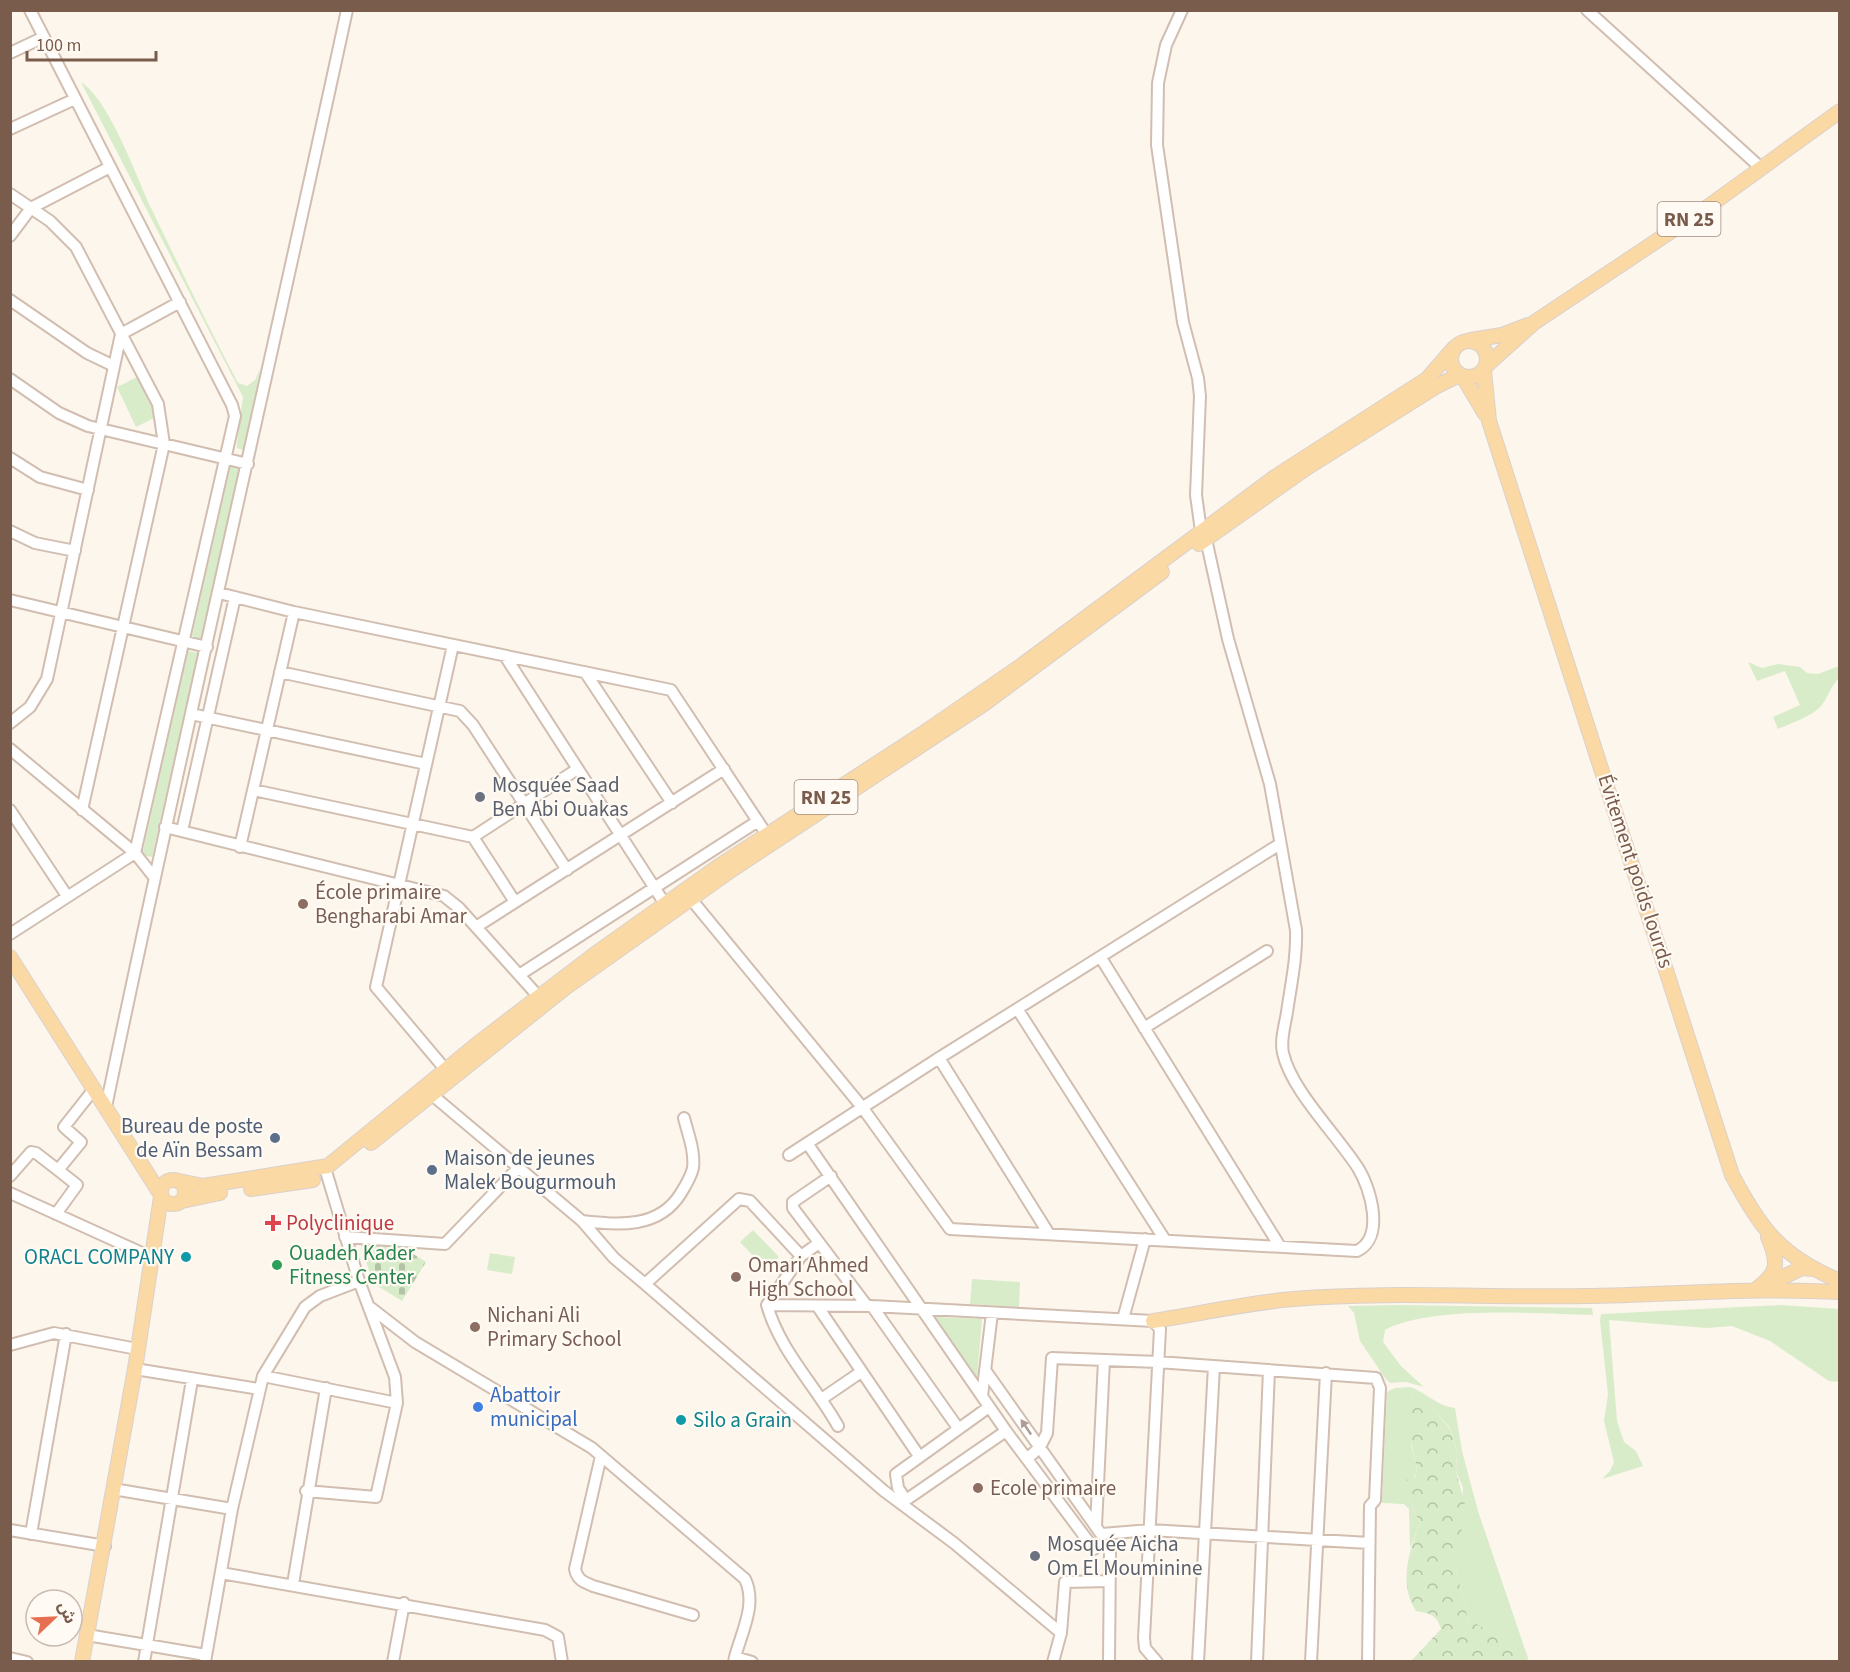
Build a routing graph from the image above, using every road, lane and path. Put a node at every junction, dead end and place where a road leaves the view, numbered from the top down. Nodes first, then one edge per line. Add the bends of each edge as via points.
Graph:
1 (30, 10) edge
2 (347, 10) edge
3 (1182, 10) edge
4 (1587, 10) edge
5 (44, 37) junction
6 (10, 53) edge
7 (75, 99) junction
8 (1839, 111) edge
9 (10, 129) edge
10 (110, 167) junction
11 (1761, 168) junction
12 (10, 194) edge
13 (31, 208) junction
14 (10, 236) edge
15 (10, 300) edge
16 (180, 302) junction
17 (1535, 322) junction
18 (121, 334) junction
19 (1468, 341) junction
20 (1508, 347) junction
21 (1454, 348) junction
22 (114, 366) junction
23 (1485, 368) junction
24 (1461, 376) junction
25 (10, 379) edge
26 (1437, 386) junction
27 (1483, 401) junction
28 (101, 429) junction
29 (165, 444) junction
30 (10, 458) edge
31 (226, 458) junction
32 (248, 464) junction
33 (88, 490) junction
34 (10, 531) edge
35 (1204, 535) junction
36 (75, 551) junction
37 (219, 593) junction
38 (235, 597) junction
39 (11, 600) edge
40 (294, 612) junction
41 (62, 614) junction
42 (123, 628) junction
43 (184, 642) junction
44 (453, 645) junction
45 (207, 647) junction
46 (504, 656) junction
47 (280, 672) junction
48 (585, 672) junction
49 (439, 705) junction
50 (191, 714) junction
51 (208, 717) junction
52 (10, 723) edge
53 (267, 730) junction
54 (10, 749) edge
55 (426, 764) junction
56 (724, 769) junction
57 (576, 770) junction
58 (253, 790) junction
59 (524, 803) junction
60 (672, 803) junction
61 (10, 810) edge
62 (82, 810) junction
63 (758, 821) junction
64 (412, 825) junction
65 (165, 827) junction
66 (182, 831) junction
67 (767, 835) junction
68 (620, 836) junction
69 (473, 837) junction
70 (1280, 844) junction
71 (240, 847) junction
72 (135, 853) junction
73 (567, 870) junction
74 (154, 877) junction
75 (398, 884) junction
76 (654, 888) junction
77 (687, 894) junction
78 (68, 896) junction
79 (515, 902) junction
80 (665, 904) junction
81 (476, 927) junction
82 (12, 930) edge
83 (1267, 951) dead end
84 (10, 957) edge
85 (1101, 958) junction
86 (519, 975) junction
87 (538, 996) junction
88 (1018, 1010) junction
89 (1144, 1028) junction
90 (939, 1058) junction
91 (446, 1069) junction
92 (94, 1089) junction
93 (431, 1094) junction
94 (106, 1107) junction
95 (862, 1107) junction
96 (684, 1118) dead end
97 (807, 1143) junction
98 (789, 1155) dead end
99 (518, 1168) junction
100 (144, 1169) junction
101 (58, 1170) junction
102 (326, 1173) junction
103 (10, 1176) edge
104 (831, 1176) junction
105 (173, 1181) junction
106 (10, 1193) edge
107 (161, 1196) junction
108 (178, 1203) junction
109 (56, 1214) junction
110 (582, 1221) junction
111 (158, 1230) junction
112 (1766, 1232) junction
113 (1048, 1234) junction
114 (345, 1237) junction
115 (1145, 1239) junction
116 (1165, 1240) junction
117 (819, 1242) junction
118 (1279, 1245) junction
119 (801, 1256) junction
120 (153, 1258) junction
121 (1807, 1266) junction
122 (359, 1281) junction
123 (1839, 1281) edge
124 (645, 1284) junction
125 (1783, 1289) junction
126 (1755, 1290) junction
127 (1839, 1292) edge
128 (767, 1305) junction
129 (869, 1306) junction
130 (818, 1307) junction
131 (371, 1308) junction
132 (920, 1309) junction
133 (992, 1313) junction
134 (1123, 1319) junction
135 (1153, 1321) junction
136 (66, 1334) junction
137 (10, 1345) edge
138 (137, 1349) junction
139 (1104, 1360) junction
140 (1158, 1362) junction
141 (1214, 1366) junction
142 (135, 1369) junction
143 (985, 1370) junction
144 (1269, 1370) junction
145 (861, 1372) junction
146 (1326, 1373) junction
147 (263, 1376) junction
148 (192, 1380) junction
149 (326, 1388) junction
150 (259, 1389) junction
151 (982, 1396) junction
152 (823, 1398) junction
153 (397, 1403) junction
154 (989, 1407) junction
155 (838, 1426) dead end
156 (958, 1428) junction
157 (1005, 1431) junction
158 (1040, 1447) junction
159 (601, 1456) junction
160 (920, 1456) junction
161 (1027, 1458) junction
162 (113, 1489) junction
163 (306, 1491) junction
164 (170, 1498) junction
165 (904, 1502) junction
166 (232, 1509) junction
167 (10, 1530) edge
168 (1150, 1530) junction
169 (1100, 1532) junction
170 (31, 1534) junction
171 (1204, 1534) junction
172 (1262, 1538) junction
173 (1318, 1541) junction
174 (1369, 1543) junction
175 (105, 1546) junction
176 (1094, 1549) junction
177 (1110, 1549) junction
178 (221, 1573) junction
179 (1109, 1581) junction
180 (292, 1584) junction
181 (404, 1603) junction
182 (693, 1615) dead end
183 (1061, 1633) junction
184 (87, 1635) junction
185 (147, 1646) junction
186 (10, 1658) edge
187 (205, 1658) edge
188 (734, 1659) edge
189 (27, 1662) edge
190 (82, 1662) edge
191 (144, 1662) edge
192 (393, 1662) edge
193 (562, 1662) edge
194 (752, 1662) edge
195 (1053, 1662) edge
196 (1109, 1662) edge
197 (1157, 1662) edge
198 (1198, 1662) edge
199 (1257, 1662) edge
200 (1311, 1662) edge
201 (1368, 1662) edge

1 - 5 street
2 - 32 street
3 - 35 street via 1166,45 1158,83 1156,145 1183,322 1198,378 1195,485
4 - 11 street
5 - 6 street
5 - 7 street
7 - 9 street
7 - 10 street
8 - 11 main road, RN 25
10 - 13 street
10 - 16 street
11 - 17 main road, RN 25
12 - 13 street
13 - 14 street
13 - 18 street via 76,247
15 - 22 street via 87,353
16 - 18 street
16 - 31 street via 232,405 235,417
17 - 19 main road, RN 25 via 1502,335
17 - 20 main road, RN 25
18 - 22 street
18 - 29 street via 158,404
19 - 21 main road
19 - 23 main road via 1484,348
20 - 23 main road, RN 25
20 - 27 main road via 1493,368
21 - 24 main road via 1451,366
21 - 35 main road, RN 25 via 1427,379 1293,465
22 - 28 street
23 - 24 main road via 1474,377
23 - 27 main road
24 - 26 main road, RN 25
24 - 27 main road, Évitement poids lourds
25 - 28 street via 59,413
26 - 27 main road via 1456,387
26 - 35 main road, RN 25
27 - 112 main road, Évitement poids lourds via 1732,1175
28 - 29 street
28 - 33 street
29 - 31 street
29 - 42 street
30 - 33 street via 55,483
31 - 32 street
31 - 43 street
32 - 37 street
33 - 36 street
34 - 36 street via 35,543
35 - 67 main road, RN 25 via 959,710
35 - 70 street via 1228,639 1270,784
35 - 77 main road, RN 25 via 984,704
36 - 41 street
37 - 38 street
37 - 45 street
38 - 40 street
38 - 51 street
39 - 41 street
40 - 44 street
40 - 47 street
41 - 42 street
41 - 52 street via 40,694
42 - 43 street
42 - 62 street
43 - 45 street
43 - 72 street
44 - 46 street
44 - 49 street
45 - 50 street
46 - 48 street
46 - 57 street
47 - 49 street
47 - 53 street
48 - 56 street via 671,690
48 - 60 street
49 - 55 street
49 - 59 street via 466,716
50 - 51 street
50 - 65 street
51 - 53 street
51 - 66 street
53 - 55 street
53 - 58 street
54 - 62 street
55 - 64 street
56 - 60 street
56 - 63 street
57 - 59 street
57 - 68 street
58 - 64 street
58 - 71 street
59 - 69 street
59 - 73 street
60 - 68 street
61 - 78 street
62 - 72 street
63 - 67 street
63 - 76 street
64 - 69 street
64 - 75 street
65 - 66 street
65 - 74 street
66 - 71 street
67 - 77 main road, RN 25
68 - 73 street
68 - 76 street
69 - 79 street
70 - 85 street
70 - 118 street via 1297,952 1283,1053 1293,1078 1359,1170 1367,1188 1373,1224 1371,1239 1357,1251
71 - 75 street
72 - 74 street
72 - 78 street
73 - 79 street
74 - 94 street
75 - 81 street via 451,899
75 - 91 street via 376,987
76 - 80 street
76 - 86 street
77 - 80 main road, RN 25
77 - 93 main road, RN 25
77 - 95 street
78 - 82 street
79 - 81 street
80 - 87 main road, RN 25
81 - 86 street
83 - 89 street
84 - 92 main road
85 - 88 street
85 - 89 street
86 - 87 street
87 - 91 main road, RN 25
88 - 90 street
88 - 116 street
89 - 118 street
90 - 95 street
90 - 113 street
91 - 102 main road, RN 25
92 - 94 main road
92 - 101 street via 64,1127 81,1142
93 - 99 street
93 - 102 main road, RN 25
94 - 100 main road
95 - 97 street
95 - 113 street via 950,1229
96 - 110 street via 693,1151 693,1169 675,1203 650,1219 630,1224
97 - 98 street
97 - 104 street
99 - 110 street
99 - 114 street via 446,1244
100 - 105 main road
100 - 107 main road
101 - 103 street via 31,1152
101 - 109 street via 77,1185
102 - 105 main road via 203,1186
102 - 108 main road
102 - 114 street
104 - 117 street via 792,1205
104 - 132 street
105 - 107 main road via 163,1185
105 - 108 main road via 185,1191
106 - 109 street
107 - 108 main road via 168,1204
107 - 111 main road
108 - 111 main road
109 - 120 street
110 - 124 street via 614,1258
111 - 120 main road
112 - 121 main road, Évitement poids lourds
112 - 126 main road via 1776,1263 1774,1275
113 - 115 street
114 - 122 street
115 - 116 street
115 - 134 street
116 - 118 street
117 - 119 street
117 - 129 street
119 - 124 street via 750,1201 739,1199
119 - 128 street
120 - 138 main road
121 - 123 main road, Évitement poids lourds
121 - 125 main road via 1807,1280
121 - 126 main road
122 - 131 street
122 - 147 street via 320,1296 305,1307
124 - 165 street via 789,1410
125 - 126 main road
125 - 127 main road
126 - 135 main road via 1484,1298 1379,1295 1302,1299
128 - 130 street
128 - 152 street via 779,1339
129 - 130 street
129 - 132 street
129 - 156 street
130 - 145 street
131 - 153 street via 395,1377
131 - 159 street via 415,1342
132 - 133 street
132 - 151 street
133 - 134 street
133 - 143 street
134 - 135 street
135 - 140 street via 1160,1329
136 - 137 street via 40,1335
136 - 138 street
136 - 170 street
138 - 142 main road
139 - 140 street
139 - 158 street via 1052,1358 1047,1432
139 - 169 street
140 - 141 street
140 - 168 street
141 - 144 street
141 - 171 street
142 - 148 street
142 - 162 main road
143 - 151 street
158 -> 143 street
144 - 146 street
144 - 172 street
145 - 152 street
145 - 160 street
146 - 173 street
146 - 174 street via 1370,1376 1379,1381 1375,1500 1370,1506
147 - 149 street
147 - 150 street
148 - 150 street
148 - 164 street
149 - 153 street
149 - 163 street
150 - 166 street
151 - 154 street
152 - 155 street
153 - 163 street via 376,1497
154 - 156 street
154 - 157 street
156 - 160 street
157 - 161 street
157 - 165 street
158 - 161 street
158 - 169 street
159 - 182 street via 575,1569 580,1581
159 - 188 street via 745,1579 752,1602
160 - 165 street via 896,1474
161 - 176 street
162 - 164 street
162 - 175 main road
163 - 180 street
164 - 166 street
164 - 185 street
165 - 183 street
166 - 178 street
167 - 170 street
168 - 169 street
168 - 171 street
168 - 197 street via 1144,1638 1145,1648
169 - 176 street via 1093,1540
169 - 177 street via 1111,1541
170 - 175 street
171 - 172 street
171 - 198 street
172 - 173 street
172 - 199 street
173 - 174 street
173 - 200 street
174 - 201 street
175 - 184 main road
176 - 177 street via 1102,1553
177 - 179 street
178 - 180 street
178 - 187 street
179 - 183 street via 1065,1582
179 - 196 street
180 - 181 street
181 - 192 street
181 - 193 street via 545,1630 558,1637
183 - 195 street
184 - 185 street
184 - 190 main road
185 - 187 street
185 - 191 street
186 - 189 street
188 - 194 street

